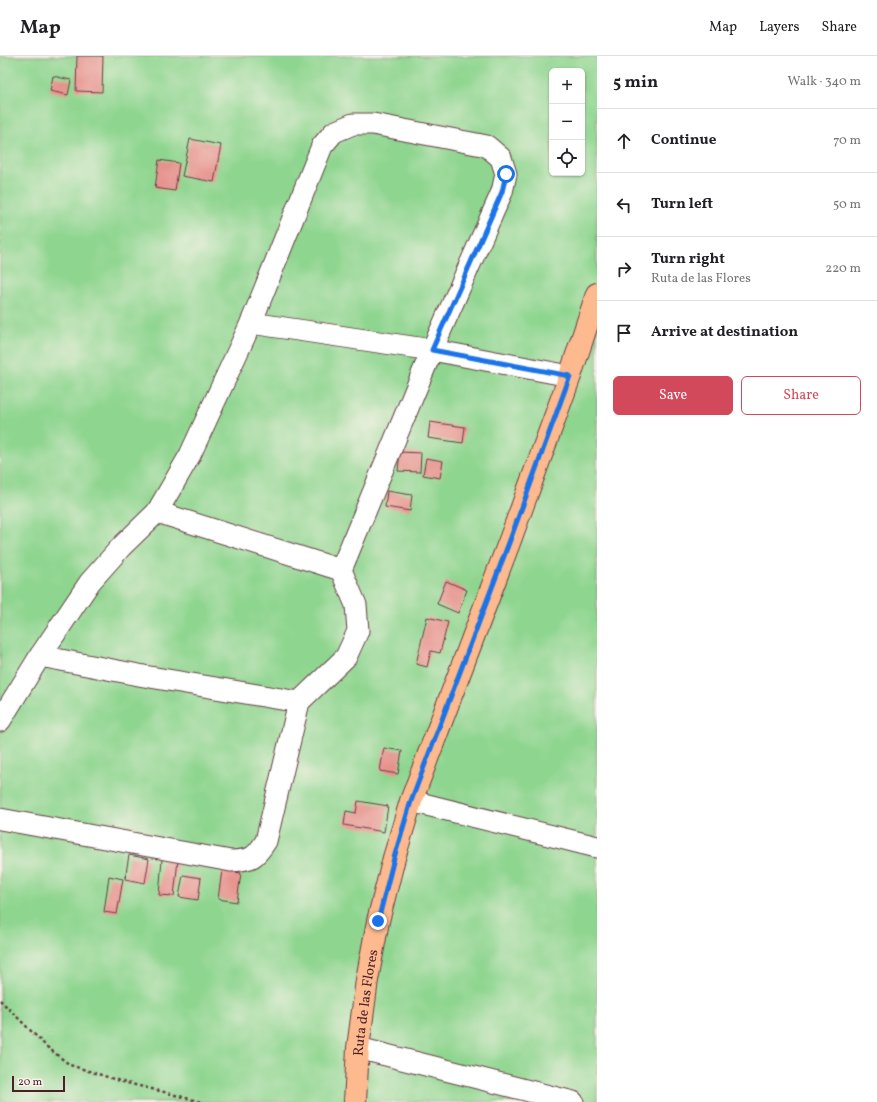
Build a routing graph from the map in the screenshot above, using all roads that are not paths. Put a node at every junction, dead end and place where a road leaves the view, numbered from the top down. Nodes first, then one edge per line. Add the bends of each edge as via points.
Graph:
1 (597, 294) edge
2 (251, 323) junction
3 (432, 350) junction
4 (570, 376) junction
5 (157, 512) junction
6 (341, 570) junction
7 (40, 656) junction
8 (299, 702) junction
9 (0, 721) edge
10 (411, 801) junction
11 (0, 819) edge
12 (597, 847) edge
13 (358, 1048) junction
14 (355, 1102) edge
15 (573, 1102) edge

1 - 4 main road, Ruta de las Flores
2 - 3 street
2 - 3 street via 322,146 334,132 353,124 373,124 487,146 501,158 506,174 502,192
2 - 5 street via 190,455
3 - 4 street
3 - 6 street
4 - 10 main road, Ruta de las Flores
5 - 6 street
5 - 7 street via 90,582
6 - 8 street via 356,605 358,631 346,657
7 - 8 street
7 - 9 street
8 - 11 street via 266,841 258,853 246,860 231,861
10 - 12 street
10 - 13 main road, Ruta de las Flores via 378,921
13 - 14 main road, Ruta de las Flores
13 - 15 street

